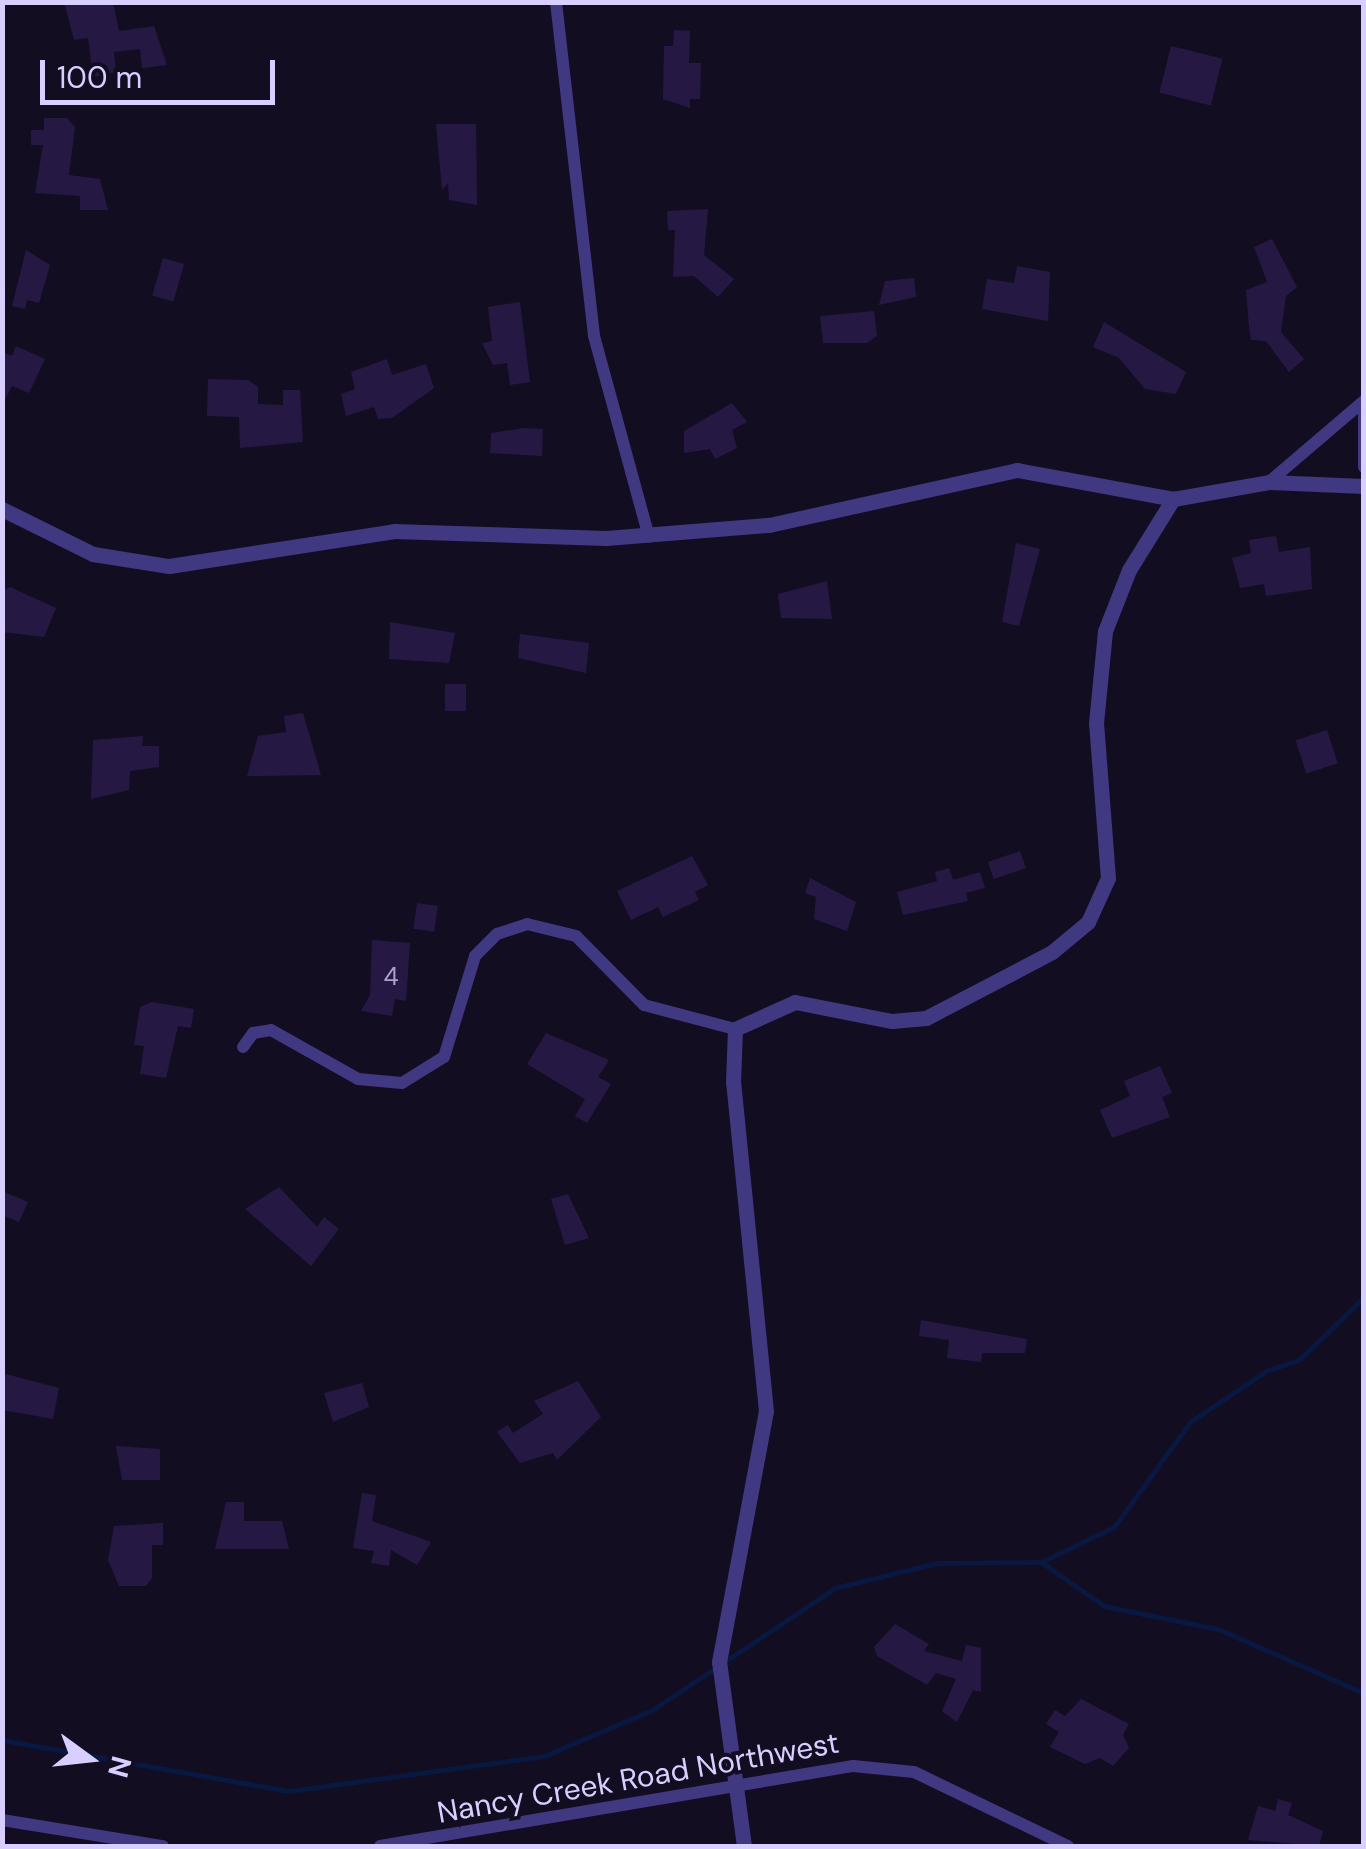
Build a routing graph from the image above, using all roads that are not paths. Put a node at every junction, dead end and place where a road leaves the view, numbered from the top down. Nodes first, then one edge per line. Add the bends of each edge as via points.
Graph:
1 (556, 2) edge
2 (1364, 400) edge
3 (1364, 413) edge
4 (1364, 467) edge
5 (1270, 482) junction
6 (1364, 486) edge
7 (1172, 499) junction
8 (2, 510) edge
9 (649, 538) junction
10 (735, 1029) junction
11 (244, 1048) dead end
12 (733, 1783) junction
13 (2, 1820) edge
14 (163, 1846) edge
15 (380, 1846) edge
16 (744, 1846) edge
17 (1068, 1846) edge

1 - 9 street via 594,336
2 - 5 street
3 - 4 street
5 - 6 street
5 - 7 street
7 - 9 street via 1017,470 817,518
7 - 10 street via 1130,570 1105,631 1096,723 1108,878 1088,922 1052,952 926,1018 892,1021 795,1002
8 - 9 street via 94,554 168,566 394,531
10 - 11 street via 644,1005 576,936 528,924 498,934 474,956 444,1056 402,1084 358,1079 271,1030 253,1033
10 - 12 street via 734,1084 766,1411 719,1662
12 - 15 street, Nancy Creek Road Northwest
12 - 16 street
12 - 17 street, Nancy Creek Road Northwest via 853,1766 899,1770
13 - 14 street

